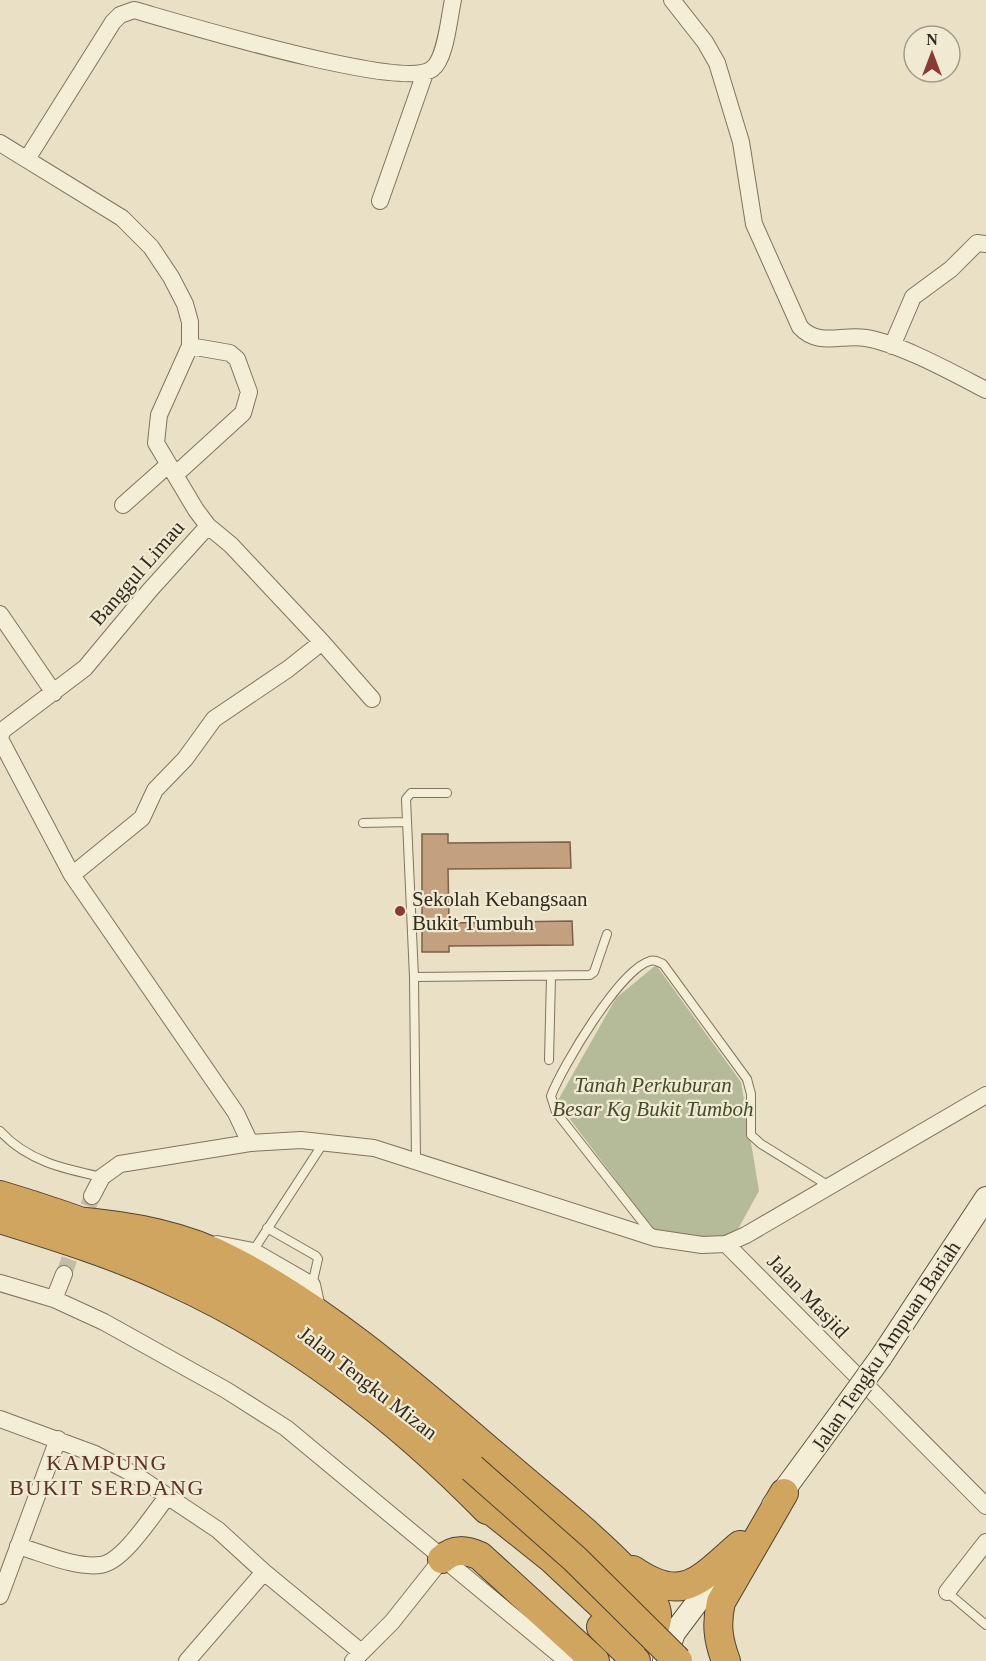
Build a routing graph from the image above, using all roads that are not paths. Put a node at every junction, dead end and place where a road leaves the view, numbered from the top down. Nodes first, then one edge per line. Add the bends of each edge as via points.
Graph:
1 (453, 0) edge
2 (672, 0) edge
3 (425, 73) junction
4 (0, 143) edge
5 (27, 159) junction
6 (380, 201) dead end
7 (986, 244) edge
8 (190, 346) junction
9 (892, 346) junction
10 (986, 390) edge
11 (171, 470) junction
12 (123, 505) dead end
13 (208, 526) junction
14 (0, 614) edge
15 (322, 642) junction
16 (54, 693) junction
17 (372, 699) dead end
18 (0, 738) edge
19 (447, 792) dead end
20 (407, 822) junction
21 (363, 823) dead end
22 (72, 875) junction
23 (607, 934) dead end
24 (551, 976) junction
25 (414, 977) junction
26 (549, 1060) dead end
27 (986, 1095) edge
28 (0, 1131) edge
29 (324, 1142) junction
30 (250, 1143) junction
31 (416, 1160) junction
32 (102, 1177) junction
33 (829, 1187) junction
34 (0, 1195) edge
35 (92, 1196) tunnel mouth
36 (986, 1198) edge
37 (0, 1219) edge
38 (76, 1221) junction
39 (267, 1228) junction
40 (655, 1238) junction
41 (184, 1240) junction
42 (726, 1244) junction
43 (253, 1251) junction
44 (63, 1274) tunnel mouth
45 (0, 1283) edge
46 (312, 1285) junction
47 (54, 1299) junction
48 (319, 1314) junction
49 (0, 1419) edge
50 (58, 1439) junction
51 (784, 1493) junction
52 (473, 1496) junction
53 (167, 1497) junction
54 (986, 1506) edge
55 (986, 1542) edge
56 (740, 1545) junction
57 (18, 1546) junction
58 (612, 1555) junction
59 (442, 1559) junction
60 (264, 1572) junction
61 (947, 1592) joint
62 (0, 1596) edge
63 (986, 1625) edge
64 (357, 1657) edge
65 (187, 1661) edge
66 (567, 1661) edge
67 (595, 1661) edge
68 (636, 1661) edge
69 (664, 1661) edge
70 (678, 1661) edge
71 (726, 1661) edge

1 - 3 street via 441,58
2 - 9 street via 717,63 741,142 753,224 800,327 811,338 849,337
3 - 5 street via 379,70 257,45 134,10 113,22
3 - 6 street
4 - 5 street, Banggul Limau
5 - 8 street, Banggul Limau via 122,219 151,247 185,304
7 - 9 street via 977,243 951,269 913,297
8 - 11 street, Banggul Limau via 156,426 156,443
8 - 11 street via 230,353 237,359 249,392 243,413
9 - 10 street
11 - 12 street
11 - 13 street, Banggul Limau
13 - 15 street via 231,545
13 - 16 street, Banggul Limau via 85,668
14 - 16 street
15 - 17 street
15 - 22 street via 214,719 185,759 155,790 142,818
16 - 18 street, Banggul Limau via 3,730
18 - 22 street
19 - 20 lane via 411,793 406,799
20 - 21 lane
20 - 25 lane
22 - 30 street via 236,1113
23 - 24 lane via 590,975
24 - 25 lane
24 - 26 lane
25 - 31 lane
27 - 33 street
28 - 32 lane via 36,1159
29 - 30 street
29 - 31 street via 374,1148
29 - 39 lane
30 - 32 street via 120,1164
31 - 40 street
32 - 35 street
33 - 40 lane via 751,1135 752,1094 747,1079 663,964 649,961 631,972 612,995 554,1089 552,1103
33 - 42 street
34 - 38 highway, Jalan Tengku Mizan
36 - 51 main road, Jalan Tengku Ampuan Bariah, bridge via 881,1357
37 - 52 highway, Jalan Tengku Mizan via 133,1264 230,1311 342,1384
38 - 41 highway via 132,1227
38 - 70 highway, Jalan Tengku Mizan, bridge via 223,1282 326,1345 575,1559
39 - 43 lane
39 - 46 lane via 316,1256
40 - 42 street
41 - 43 street
41 - 48 highway via 270,1281
42 - 54 street, Jalan Masjid
43 - 46 street
44 - 47 street
45 - 47 street
46 - 48 street
47 - 59 street via 174,1360 286,1428
48 - 58 highway via 436,1406
49 - 50 street
50 - 53 street via 116,1465
50 - 57 street
51 - 56 main road, Jalan Tengku Ampuan Bariah
51 - 71 highway via 721,1602 717,1621
52 - 58 highway via 552,1559 631,1633 646,1635 657,1620 654,1603
52 - 68 highway, Jalan Tengku Mizan
53 - 57 street via 121,1553 101,1565 83,1564
53 - 60 street via 218,1530
55 - 61 street
56 - 58 highway via 704,1576 679,1588 658,1585
56 - 69 main road, Jalan Tengku Ampuan Bariah via 674,1633
57 - 62 street
59 - 64 street via 392,1622
59 - 66 street
59 - 67 highway via 457,1551 480,1556
60 - 64 street
60 - 65 street
61 - 63 lane

